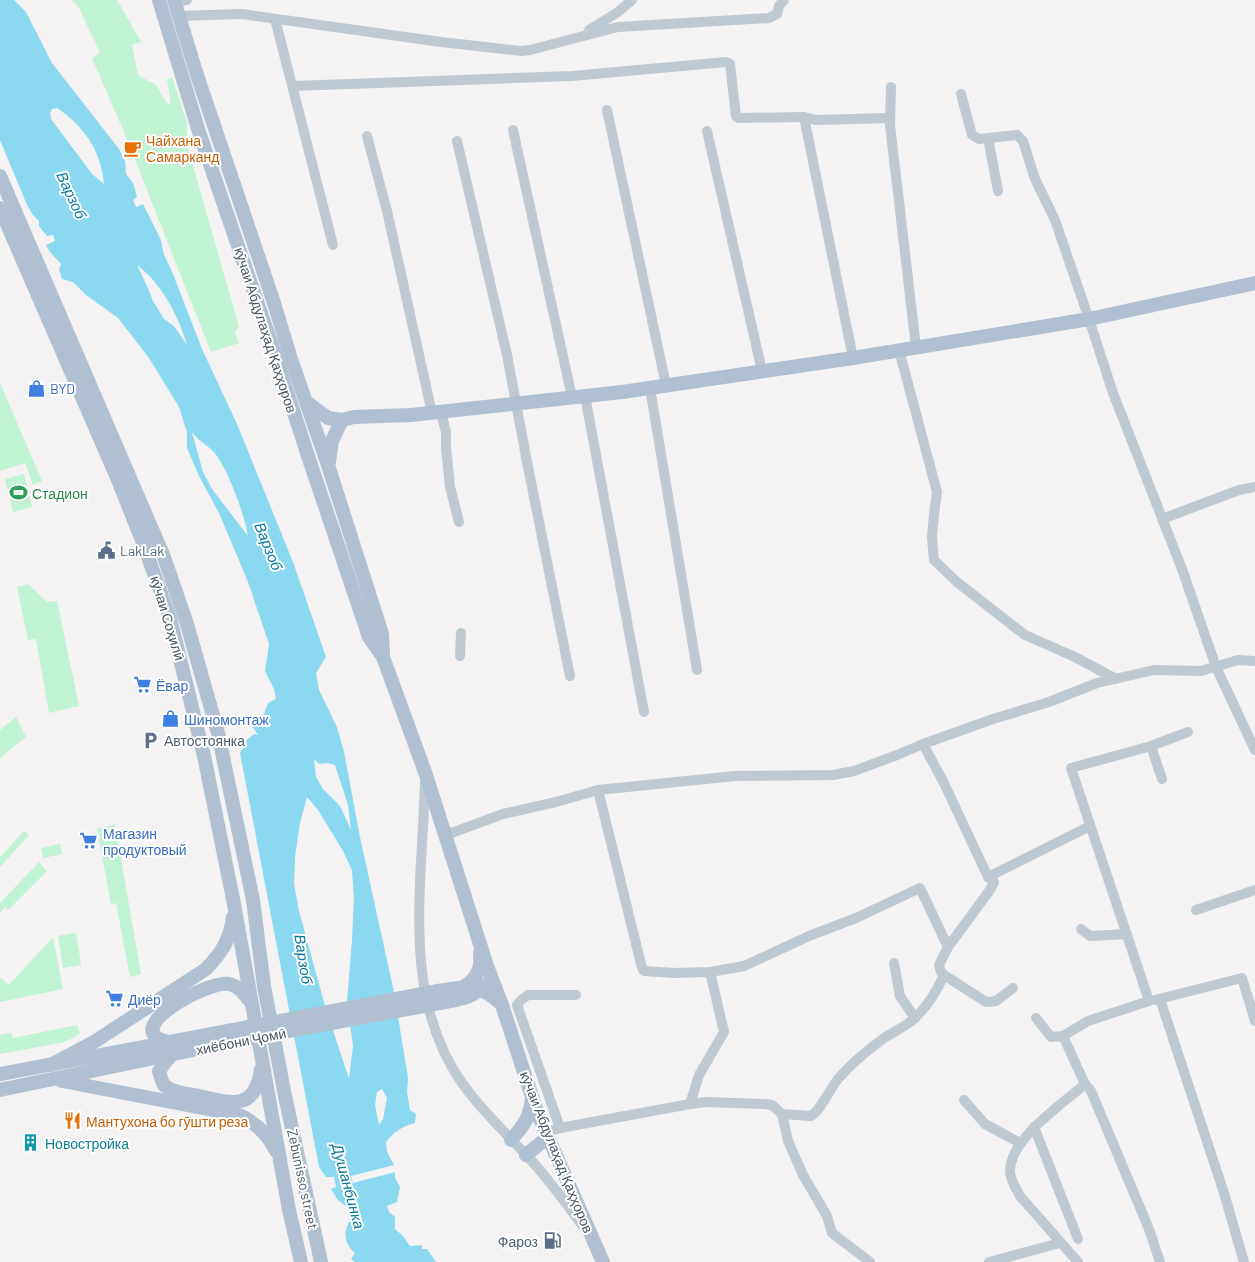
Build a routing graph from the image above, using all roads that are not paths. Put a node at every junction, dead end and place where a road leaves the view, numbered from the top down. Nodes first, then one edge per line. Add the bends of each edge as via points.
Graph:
1 (158, 0) edge
2 (632, 0) edge
3 (784, 0) edge
4 (178, 1) edge
5 (178, 16) junction
6 (275, 18) junction
7 (580, 36) junction
8 (293, 86) junction
9 (891, 87) dead end
10 (961, 94) dead end
11 (607, 110) dead end
12 (804, 116) junction
13 (889, 118) junction
14 (513, 130) dead end
15 (707, 131) dead end
16 (367, 136) dead end
17 (988, 138) junction
18 (457, 141) dead end
19 (0, 176) edge
20 (998, 191) dead end
21 (0, 208) edge
22 (333, 245) dead end
23 (1255, 283) edge
24 (1089, 319) junction
25 (916, 347) junction
26 (899, 350) junction
27 (853, 358) junction
28 (762, 370) junction
29 (666, 385) junction
30 (650, 388) junction
31 (579, 397) junction
32 (306, 402) junction
33 (516, 403) junction
34 (437, 412) junction
35 (342, 420) junction
36 (328, 465) junction
37 (1255, 487) edge
38 (1162, 519) junction
39 (459, 522) dead end
40 (461, 633) dead end
41 (460, 656) dead end
42 (383, 657) junction
43 (1255, 662) edge
44 (1216, 666) junction
45 (698, 670) dead end
46 (570, 676) dead end
47 (1116, 679) junction
48 (644, 712) dead end
49 (1188, 732) dead end
50 (923, 744) junction
51 (1151, 746) junction
52 (1255, 750) edge
53 (222, 752) junction
54 (204, 756) junction
55 (425, 772) junction
56 (1162, 779) dead end
57 (598, 790) junction
58 (1090, 826) junction
59 (446, 835) junction
60 (988, 877) junction
61 (1255, 890) edge
62 (234, 904) junction
63 (1196, 910) dead end
64 (1081, 929) dead end
65 (1127, 934) junction
66 (478, 940) junction
67 (948, 946) junction
68 (894, 963) dead end
69 (487, 966) junction
70 (710, 972) junction
71 (944, 975) junction
72 (1013, 988) dead end
73 (480, 989) junction
74 (465, 992) junction
75 (576, 995) dead end
76 (1155, 1000) junction
77 (251, 1001) junction
78 (502, 1005) junction
79 (915, 1018) junction
80 (1036, 1018) dead end
81 (1255, 1022) edge
82 (511, 1035) junction
83 (1063, 1036) junction
84 (171, 1048) junction
85 (262, 1060) junction
86 (51, 1065) junction
87 (0, 1074) edge
88 (54, 1080) junction
89 (1085, 1084) junction
90 (0, 1090) edge
91 (533, 1097) junction
92 (964, 1100) dead end
93 (690, 1104) junction
94 (782, 1114) junction
95 (1034, 1127) junction
96 (560, 1128) junction
97 (547, 1134) junction
98 (511, 1140) junction
99 (1020, 1144) junction
100 (526, 1155) junction
101 (281, 1160) junction
102 (592, 1239) junction
103 (1078, 1240) dead end
104 (1060, 1242) junction
105 (318, 1243) junction
106 (298, 1245) junction
107 (301, 1262) edge
108 (321, 1262) edge
109 (603, 1262) edge
110 (870, 1262) edge
111 (989, 1262) edge
112 (1078, 1262) edge
113 (1160, 1262) edge
114 (1244, 1262) edge

1 - 42 main road, кӯчаи Абдулаҳад Қаҳҳоров via 331,525 370,637
2 - 7 street
3 - 7 street via 777,14 769,18 618,26
4 - 5 main road, кӯчаи Абдулаҳад Қаҳҳоров
5 - 6 street via 242,14
5 - 32 main road, кӯчаи Абдулаҳад Қаҳҳоров
6 - 7 street via 522,51
6 - 8 street
8 - 12 street via 572,76 726,62 730,64 737,117
8 - 22 street
9 - 13 street
10 - 17 street via 972,135
11 - 29 street
12 - 13 street via 816,120
12 - 27 street
13 - 25 street
14 - 31 street
15 - 28 street
16 - 34 street
17 - 20 street
17 - 24 street via 1017,135 1024,141 1035,179 1054,220
18 - 33 street via 508,355
19 - 53 main road, Zebunisso street via 164,557 188,624
21 - 54 main road, кӯчаи Соҳилӣ via 143,542 170,618
23 - 24 main road
24 - 25 main road
24 - 38 street via 1113,393
25 - 26 main road
26 - 27 main road
26 - 47 street via 937,492 932,538 934,560 1025,635
27 - 28 main road
28 - 29 main road
29 - 30 main road
30 - 31 main road
30 - 45 street
31 - 33 main road
31 - 48 street
32 - 35 main road via 328,418
32 - 36 main road, кӯчаи Абдулаҳад Қаҳҳоров
33 - 34 main road
33 - 46 street
34 - 35 main road
34 - 39 street via 446,432 450,487
35 - 36 main road via 332,441
36 - 42 main road, кӯчаи Абдулаҳад Қаҳҳоров via 382,634
37 - 38 street
38 - 44 street
40 - 41 street
42 - 55 main road, кӯчаи Абдулаҳад Қаҳҳоров
43 - 44 street via 1238,660
44 - 47 street via 1201,671 1154,670
44 - 52 street
47 - 50 street
49 - 51 street
50 - 57 street via 854,771 833,775 735,776
50 - 60 street
51 - 56 street
51 - 58 street via 1071,768
53 - 54 main road via 211,748
53 - 105 main road, Zebunisso street via 254,900 264,986 285,1096
54 - 62 main road, кӯчаи Соҳилӣ
55 - 59 main road, кӯчаи Абдулаҳад Қаҳҳоров
55 - 98 street, кӯчаи Абдулаҳад Қаҳҳоров via 420,942 422,977 433,1026 446,1058 462,1084
57 - 59 street via 503,814
57 - 70 street via 642,968 648,972
58 - 60 street
58 - 65 street
59 - 66 main road, кӯчаи Абдулаҳад Қаҳҳоров
60 - 67 street via 994,882 990,890
61 - 63 street
62 - 77 main road, кӯчаи Соҳилӣ
62 - 86 main road via 230,933 219,956 206,969 94,1042
64 - 65 street via 1090,936
65 - 76 street
66 - 69 main road, кӯчаи Абдулаҳад Қаҳҳоров
66 - 74 main road via 479,970
67 - 70 street via 920,888 744,966
67 - 71 street via 939,965
68 - 79 street via 900,996
69 - 73 main road
69 - 78 main road, кӯчаи Абдулаҳад Қаҳҳоров
70 - 93 street via 724,1032 699,1075
71 - 72 street via 986,1002 996,1001
71 - 79 street via 932,999
73 - 74 main road, хиёбони Ҷомӣ
73 - 78 main road, хиёбони Ҷомӣ
74 - 82 main road via 489,1004
74 - 84 main road, хиёбони Ҷомӣ, bridge
75 - 96 street via 528,995 517,1005
76 - 81 street via 1242,978
76 - 83 street via 1088,1021
76 - 114 street via 1224,1193
77 - 84 main road via 241,989 228,984 191,994 153,1024 154,1037
77 - 85 main road, кӯчаи Соҳилӣ
78 - 82 main road, кӯчаи Абдулаҳад Қаҳҳоров
79 - 94 street via 874,1046 839,1078 815,1114
80 - 83 street via 1051,1037
82 - 91 main road, кӯчаи Абдулаҳад Қаҳҳоров
83 - 89 street
84 - 85 main road via 160,1071 165,1086 174,1091 227,1102 240,1102 254,1091
84 - 86 main road, хиёбони Ҷомӣ
84 - 88 main road, хиёбони Ҷомӣ
85 - 101 main road, кӯчаи Соҳилӣ
86 - 87 main road, хиёбони Ҷомӣ
88 - 90 main road, хиёбони Ҷомӣ
88 - 101 main road via 240,1115 261,1128
89 - 95 street
89 - 113 street via 1091,1091
91 - 97 main road, кӯчаи Абдулаҳад Қаҳҳоров
91 - 98 main road via 526,1124
92 - 99 street via 985,1124
93 - 94 street via 766,1104
93 - 96 street
94 - 110 street via 788,1141 827,1216 832,1233
95 - 99 street
95 - 103 street
96 - 97 street
97 - 100 main road
97 - 102 main road, кӯчаи Абдулаҳад Қаҳҳоров
98 - 100 street, кӯчаи Абдулаҳад Қаҳҳоров
99 - 104 street via 1010,1170 1016,1189
100 - 102 street, кӯчаи Абдулаҳад Қаҳҳоров
101 - 106 main road, кӯчаи Соҳилӣ
102 - 109 main road
104 - 111 street
104 - 112 street
105 - 106 main road via 309,1247
105 - 108 main road, Zebunisso street
106 - 107 main road, кӯчаи Соҳилӣ

